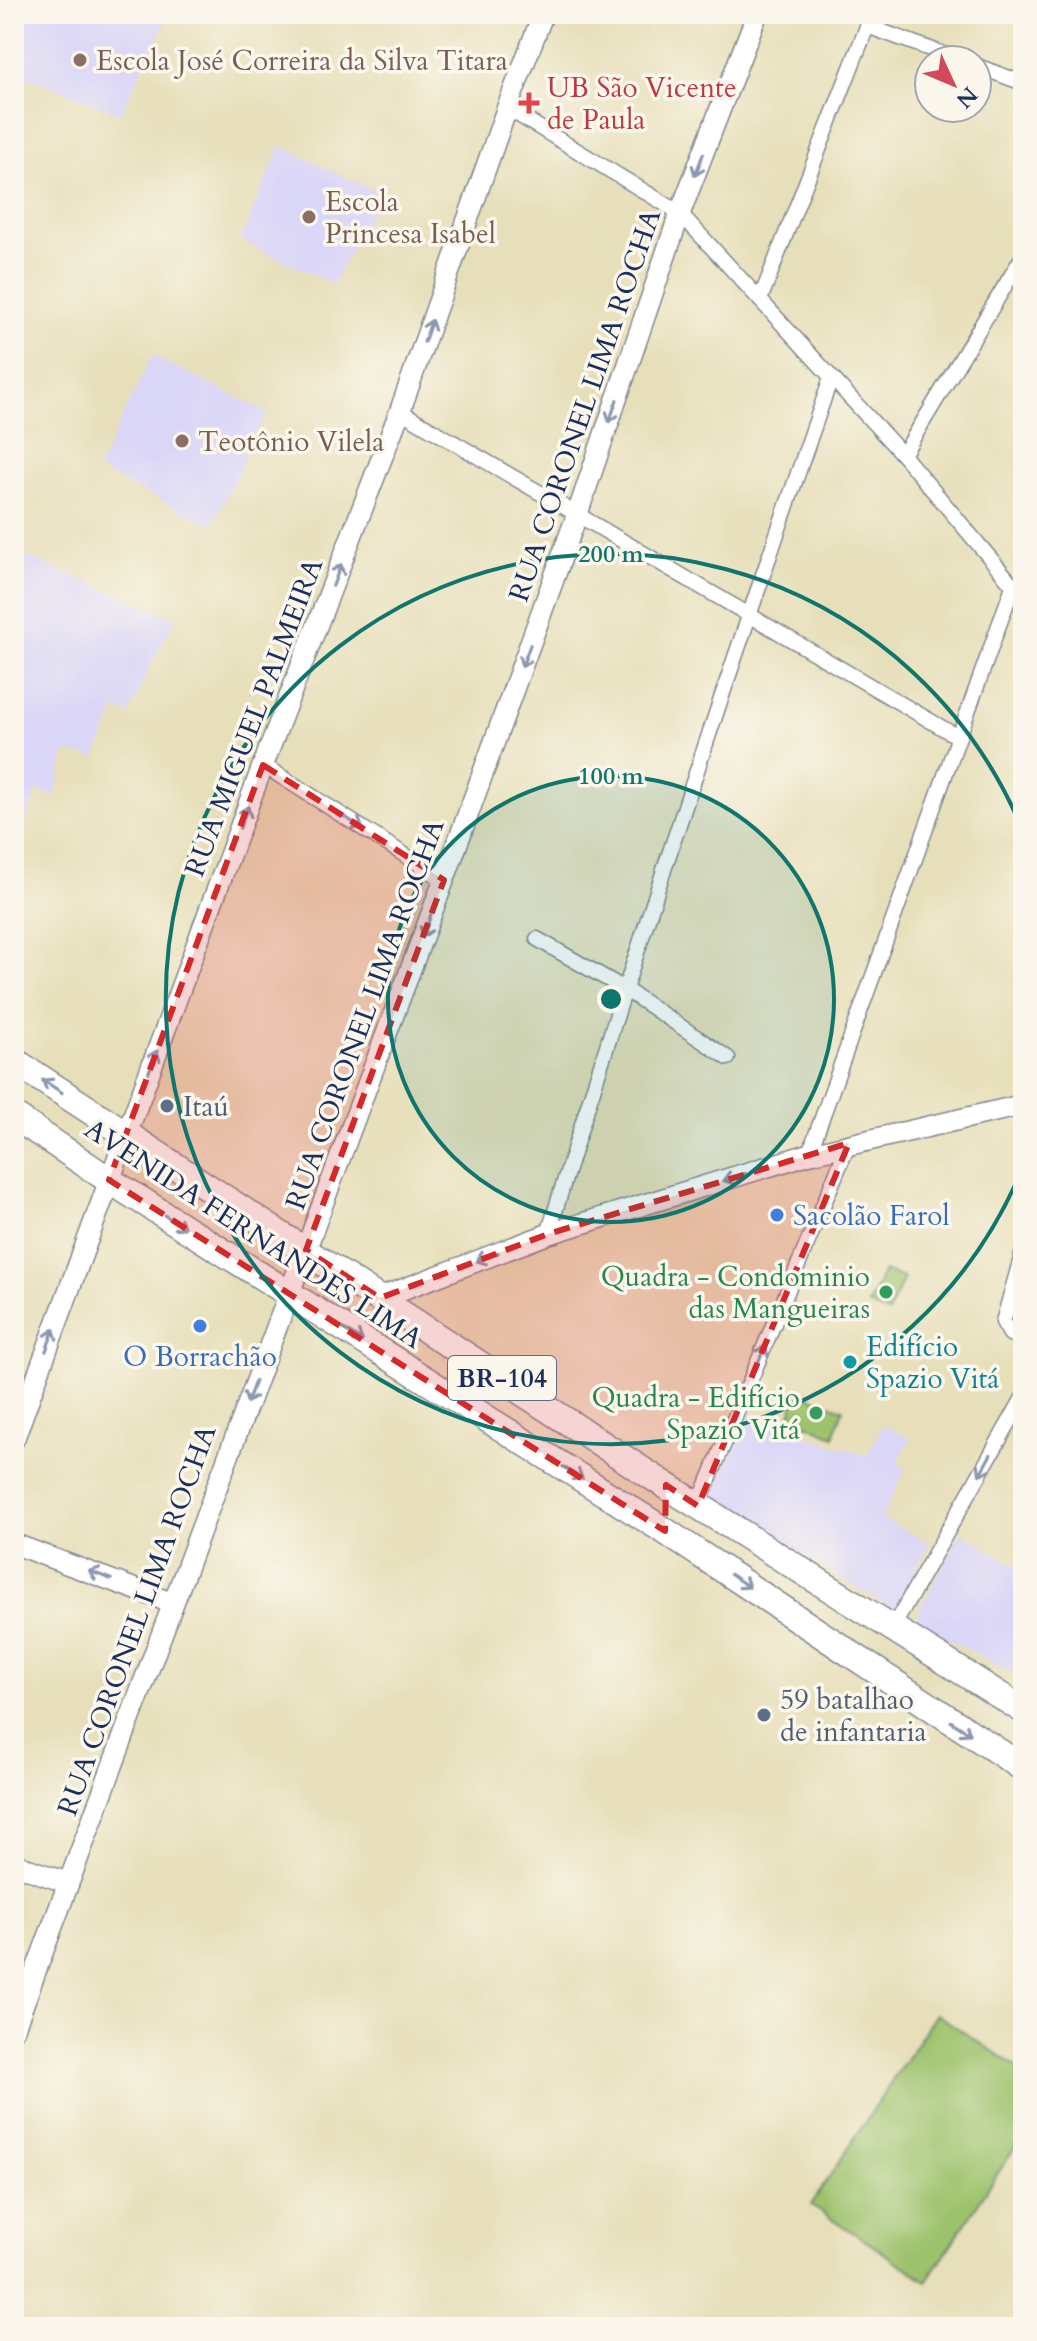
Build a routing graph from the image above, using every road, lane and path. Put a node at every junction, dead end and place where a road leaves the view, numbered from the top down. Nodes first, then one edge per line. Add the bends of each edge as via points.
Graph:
1 (543, 14) edge
2 (757, 14) edge
3 (870, 20) edge
4 (924, 44) edge
5 (993, 72) edge
6 (1023, 83) edge
7 (507, 108) junction
8 (680, 213) junction
9 (1023, 256) edge
10 (760, 300) junction
11 (831, 378) junction
12 (400, 411) junction
13 (903, 455) junction
14 (577, 515) junction
15 (1018, 591) edge
16 (748, 614) junction
17 (958, 737) junction
18 (263, 765) junction
19 (444, 880) junction
20 (537, 939) dead end
21 (623, 988) junction
22 (728, 1058) dead end
23 (14, 1061) edge
24 (1023, 1105) edge
25 (14, 1116) edge
26 (125, 1134) junction
27 (849, 1143) junction
28 (809, 1154) junction
29 (109, 1180) junction
30 (548, 1234) junction
31 (306, 1250) junction
32 (1022, 1257) edge
33 (287, 1293) junction
34 (380, 1298) junction
35 (1023, 1339) edge
36 (1023, 1398) edge
37 (14, 1439) edge
38 (651, 1476) junction
39 (698, 1506) junction
40 (727, 1524) junction
41 (670, 1535) junction
42 (14, 1544) edge
43 (172, 1603) junction
44 (892, 1629) junction
45 (1023, 1710) edge
46 (1023, 1768) edge
47 (14, 1864) edge
48 (68, 1883) junction
49 (14, 2029) edge

1 - 7 street, RUA MIGUEL PALMEIRA
2 -> 8 street, RUA CORONEL LIMA ROCHA
3 - 4 street
3 - 10 street
5 - 6 street
7 - 8 street
12 -> 7 street, RUA MIGUEL PALMEIRA
8 - 10 street
8 -> 14 street, RUA CORONEL LIMA ROCHA
9 - 13 street
10 - 11 street
11 - 13 street
11 - 16 street
12 - 14 street
18 -> 12 street, RUA MIGUEL PALMEIRA
13 - 15 street
14 - 16 street
14 -> 19 street, RUA CORONEL LIMA ROCHA
15 - 17 street
16 - 17 street
16 - 21 street
17 - 28 street
18 -> 19 street
26 -> 18 street, RUA MIGUEL PALMEIRA
19 -> 31 street, RUA CORONEL LIMA ROCHA
20 - 21 street
21 - 22 street
21 - 30 street
26 -> 23 highway, AVENIDA FERNANDES LIMA / BR-104
24 - 27 street
25 - 29 highway, AVENIDA FERNANDES LIMA / BR-104
26 - 29 street, RUA MIGUEL PALMEIRA
26 - 31 highway, AVENIDA FERNANDES LIMA / BR-104
27 - 28 street
39 -> 27 street
28 -> 30 street
29 -> 33 highway, AVENIDA FERNANDES LIMA / BR-104
37 -> 29 street, RUA MIGUEL PALMEIRA
30 -> 34 street
31 - 33 street, RUA CORONEL LIMA ROCHA
31 - 34 highway, AVENIDA FERNANDES LIMA / BR-104
32 - 35 street via 1003,1322 1010,1334
33 -> 41 highway, AVENIDA FERNANDES LIMA / BR-104
33 -> 43 street, RUA CORONEL LIMA ROCHA
34 - 38 highway, AVENIDA FERNANDES LIMA / BR-104
36 -> 44 street
38 - 39 highway, AVENIDA FERNANDES LIMA / BR-104
38 - 41 highway
39 - 40 highway, AVENIDA FERNANDES LIMA / BR-104
40 - 41 highway via 700,1525
40 - 44 highway, AVENIDA FERNANDES LIMA / BR-104
41 -> 46 highway, AVENIDA FERNANDES LIMA / BR-104
43 -> 42 street
43 - 48 street, RUA CORONEL LIMA ROCHA
44 - 45 highway, AVENIDA FERNANDES LIMA / BR-104
47 - 48 street
48 - 49 street, RUA CORONEL LIMA ROCHA

